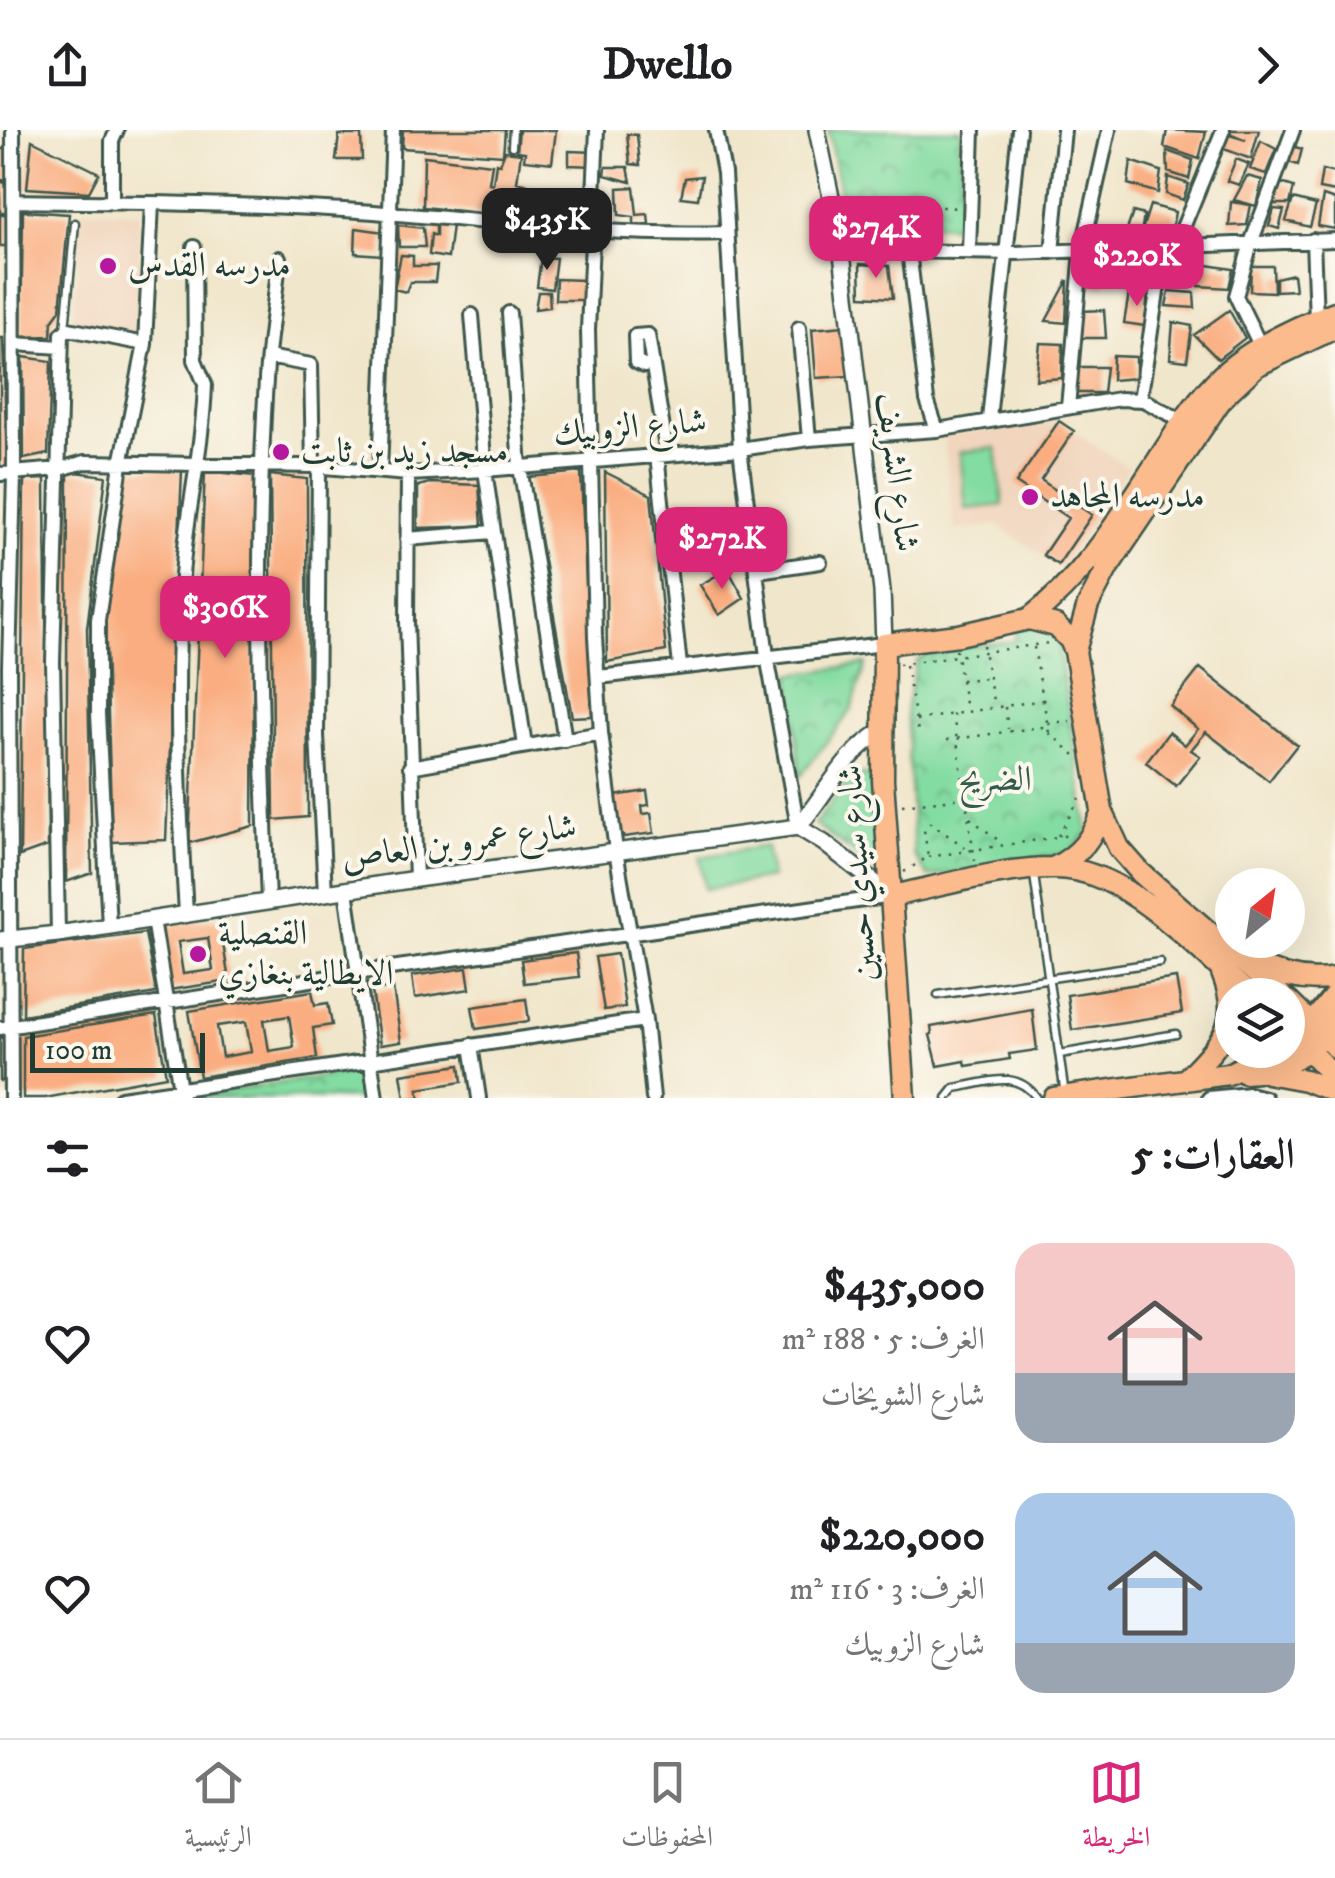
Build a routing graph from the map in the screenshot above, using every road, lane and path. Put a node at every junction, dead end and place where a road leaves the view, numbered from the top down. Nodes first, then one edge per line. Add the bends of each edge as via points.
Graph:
1 (117, 130) edge
2 (393, 130) edge
3 (513, 130) edge
4 (597, 130) edge
5 (716, 130) edge
6 (817, 130) edge
7 (973, 130) edge
8 (1020, 130) edge
9 (1064, 130) edge
10 (1110, 130) edge
11 (1223, 130) edge
12 (1293, 130) edge
13 (9, 139) edge
14 (512, 146) dead end
15 (832, 200) junction
16 (14, 201) junction
17 (112, 203) junction
18 (152, 204) junction
19 (889, 204) junction
20 (970, 209) junction
21 (390, 214) junction
22 (75, 222) dead end
23 (592, 232) junction
24 (726, 233) junction
25 (1313, 240) junction
26 (1335, 240) edge
27 (1251, 243) junction
28 (194, 247) dead end
29 (1170, 247) junction
30 (842, 250) junction
31 (889, 251) junction
32 (909, 251) junction
33 (1082, 251) junction
34 (969, 252) junction
35 (1007, 252) junction
36 (1052, 252) junction
37 (279, 258) dead end
38 (508, 314) dead end
39 (472, 315) dead end
40 (1329, 320) edge
41 (799, 328) dead end
42 (65, 330) junction
43 (644, 334) dead end
44 (15, 344) junction
45 (144, 344) junction
46 (1261, 346) junction
47 (62, 348) junction
48 (268, 356) junction
49 (1140, 400) junction
50 (1068, 407) junction
51 (988, 420) junction
52 (1183, 421) junction
53 (937, 430) junction
54 (862, 436) junction
55 (809, 438) junction
56 (740, 449) junction
57 (662, 455) junction
58 (592, 461) junction
59 (121, 464) junction
60 (196, 465) junction
61 (264, 466) junction
62 (316, 467) junction
63 (520, 467) junction
64 (60, 469) junction
65 (484, 470) junction
66 (380, 472) junction
67 (7, 474) edge
68 (408, 474) junction
69 (493, 532) junction
70 (407, 540) junction
71 (820, 562) dead end
72 (758, 571) junction
73 (1029, 620) junction
74 (981, 630) junction
75 (1072, 645) junction
76 (956, 646) junction
77 (1034, 646) junction
78 (985, 653) junction
79 (767, 656) junction
80 (892, 657) junction
81 (680, 666) junction
82 (599, 677) junction
83 (989, 678) junction
84 (961, 680) junction
85 (1043, 700) junction
86 (1004, 706) junction
87 (994, 707) junction
88 (966, 712) junction
89 (953, 714) junction
90 (916, 720) junction
91 (1086, 720) junction
92 (1047, 723) junction
93 (1042, 727) junction
94 (883, 731) junction
95 (918, 732) dead end
96 (1009, 732) junction
97 (601, 733) junction
98 (1049, 733) junction
99 (957, 739) junction
100 (565, 740) junction
101 (947, 740) dead end
102 (525, 746) junction
103 (410, 766) junction
104 (1095, 772) junction
105 (966, 797) junction
106 (1080, 798) dead end
107 (885, 807) junction
108 (968, 817) junction
109 (1098, 821) junction
110 (930, 822) dead end
111 (923, 823) dead end
112 (798, 828) junction
113 (1058, 836) junction
114 (1004, 845) junction
115 (616, 850) junction
116 (973, 851) junction
117 (928, 857) junction
118 (1055, 867) junction
119 (1033, 870) junction
120 (416, 878) junction
121 (978, 879) junction
122 (891, 888) junction
123 (346, 890) junction
124 (325, 893) junction
125 (268, 901) junction
126 (186, 914) junction
127 (153, 919) junction
128 (109, 926) junction
129 (632, 932) junction
130 (58, 934) junction
131 (1215, 936) edge
132 (5, 939) edge
133 (1240, 958) edge
134 (1247, 958) edge
135 (1160, 962) dead end
136 (1221, 971) junction
137 (356, 972) junction
138 (1050, 978) junction
139 (1229, 978) edge
140 (1262, 978) edge
141 (1335, 978) edge
142 (938, 994) dead end
143 (1335, 995) edge
144 (165, 1004) junction
145 (645, 1020) junction
146 (6, 1027) edge
147 (1176, 1034) dead end
148 (1311, 1036) edge
149 (471, 1044) junction
150 (1060, 1054) junction
151 (369, 1060) junction
152 (1240, 1068) edge
153 (1260, 1073) junction
154 (1228, 1074) junction
155 (1335, 1078) edge
156 (1176, 1085) edge
157 (1335, 1092) edge
158 (1116, 1093) edge
159 (181, 1094) edge
160 (1060, 1097) edge
161 (11, 1098) edge
162 (121, 1098) edge
163 (376, 1098) edge
164 (479, 1098) edge
165 (653, 1098) edge
166 (905, 1098) edge
167 (947, 1098) edge
168 (1037, 1098) edge
169 (1209, 1098) edge
170 (1265, 1098) edge

1 - 17 street
2 - 21 street
3 - 14 lane
4 - 23 street
5 - 24 street
6 - 15 street, شارع الشريف
7 - 20 street
8 - 35 street
9 - 36 street
10 - 33 street
11 - 29 street
12 - 27 street
13 - 16 street
15 - 19 path
15 - 30 street, شارع الشريف
16 - 17 street
16 - 44 street
17 - 18 street
18 - 21 street
18 - 45 street
19 - 20 path
19 - 31 path
20 - 34 street
21 - 23 street
21 - 66 street
22 - 42 lane
23 - 24 street
23 - 58 street
24 - 56 street
25 - 26 street
25 - 27 street
25 - 40 street
27 - 29 street
27 - 46 street via 1236,296
28 - 60 street via 195,360 206,384
29 - 33 street
29 - 49 street
30 - 31 street
30 - 54 street, شارع الشريف
31 - 32 street
32 - 34 street
32 - 53 street
33 - 36 street
33 - 50 street
34 - 35 street
35 - 36 street
35 - 51 street
37 - 48 street
38 - 63 street
39 - 65 street
40 - 46 main road
40 - 75 main road via 1256,366 1223,397 1108,567
41 - 55 street
42 - 45 street
42 - 47 street
43 - 57 street
44 - 47 street
44 - 67 street
45 - 59 street
46 - 52 main road via 1220,376
47 - 64 street
48 - 61 street
48 - 62 street via 310,365
49 - 50 street, شارع الزوبيك
49 - 52 street, شارع الزوبيك
50 - 51 street, شارع الزوبيك
51 - 53 street, شارع الزوبيك
52 - 73 main road via 1086,568
53 - 54 street, شارع الزوبيك
54 - 55 street, شارع الزوبيك
54 - 80 street, شارع الشريف
55 - 56 street, شارع الزوبيك
56 - 57 street, شارع الزوبيك
56 - 72 street
57 - 58 street, شارع الزوبيك
57 - 81 street
58 - 63 street, شارع الزوبيك
58 - 82 street
59 - 60 street, شارع الزوبيك
59 - 64 street, شارع الزوبيك
59 - 128 street via 98,620
60 - 61 street, شارع الزوبيك
60 - 126 street via 178,634
61 - 62 street, شارع الزوبيك
61 - 125 street
62 - 66 street, شارع الزوبيك
62 - 124 street
63 - 65 street, شارع الزوبيك
63 - 100 street
64 - 67 street, شارع الزوبيك
64 - 130 street via 53,662
65 - 68 street, شارع الزوبيك
65 - 69 street
66 - 68 street, شارع الزوبيك
67 - 132 street
68 - 70 street
69 - 70 street
69 - 102 street
70 - 103 street
71 - 72 street
72 - 79 street
73 - 74 main road
73 - 75 main road via 1048,622
74 - 76 main road
74 - 78 path
75 - 77 path
75 - 91 main road
76 - 78 path
76 - 80 main road
76 - 80 path
76 - 84 path
77 - 78 path
77 - 85 path
78 - 83 path
79 - 80 street
79 - 81 street
79 - 112 street
80 - 90 path
80 - 94 main road, شارع سيدي حسين
81 - 82 street
82 - 97 street
83 - 84 path
83 - 87 path
84 - 88 path
85 - 86 path
85 - 92 path
86 - 87 path
86 - 96 path
87 - 88 path
88 - 89 path
89 - 90 path
89 - 99 path
90 - 95 path
91 - 92 path
91 - 104 main road
92 - 93 path
92 - 98 path
93 - 96 path
93 - 98 path
94 - 107 main road, شارع سيدي حسين
94 - 112 street via 857,750
96 - 99 path
97 - 100 street
97 - 115 street
98 - 104 path
99 - 101 path
99 - 105 path
100 - 102 street
102 - 103 street
103 - 120 street
104 - 109 main road
105 - 107 path
105 - 108 path
106 - 113 path
107 - 122 main road, شارع سيدي حسين
108 - 114 path
108 - 116 path
109 - 113 path
109 - 118 main road via 1081,850
109 - 131 main road via 1127,860
110 - 116 path
111 - 117 path
112 - 115 street, شارع عمرو بن العاص
112 - 122 street
113 - 114 path
114 - 116 path
115 - 120 street, شارع عمرو بن العاص
115 - 129 street
116 - 117 path
116 - 121 path
117 - 122 path
118 - 119 main road
118 - 136 main road via 1124,889
119 - 121 main road
119 - 138 lane
120 - 123 street, شارع عمرو بن العاص
121 - 122 main road
122 - 129 street
122 - 166 main road, شارع سيدي حسين
123 - 124 street, شارع عمرو بن العاص
123 - 137 street
124 - 125 street, شارع عمرو بن العاص
125 - 126 street, شارع عمرو بن العاص
126 - 127 street, شارع عمرو بن العاص
127 - 128 street, شارع عمرو بن العاص
127 - 144 street
128 - 130 street, شارع عمرو بن العاص
129 - 137 street
129 - 145 street
130 - 132 street, شارع عمرو بن العاص
132 - 146 street
133 - 140 main road
134 - 141 main road via 1288,977
135 - 138 lane
136 - 139 main road
136 - 156 main road via 1232,1005 1228,1028
137 - 144 street
137 - 151 street
138 - 142 lane
138 - 150 lane
143 - 148 main road
144 - 146 street
144 - 159 street
145 - 149 street
145 - 165 street
146 - 161 street
147 - 150 lane
148 - 153 main road
148 - 155 main road
149 - 151 street
149 - 164 street
150 - 160 lane
151 - 159 street
151 - 163 street
152 - 154 main road
153 - 154 main road
153 - 157 main road
154 - 156 main road
156 - 158 main road
158 - 160 main road
159 - 162 street
167 - 168 lane via 955,1088 1015,1078
169 - 170 street

